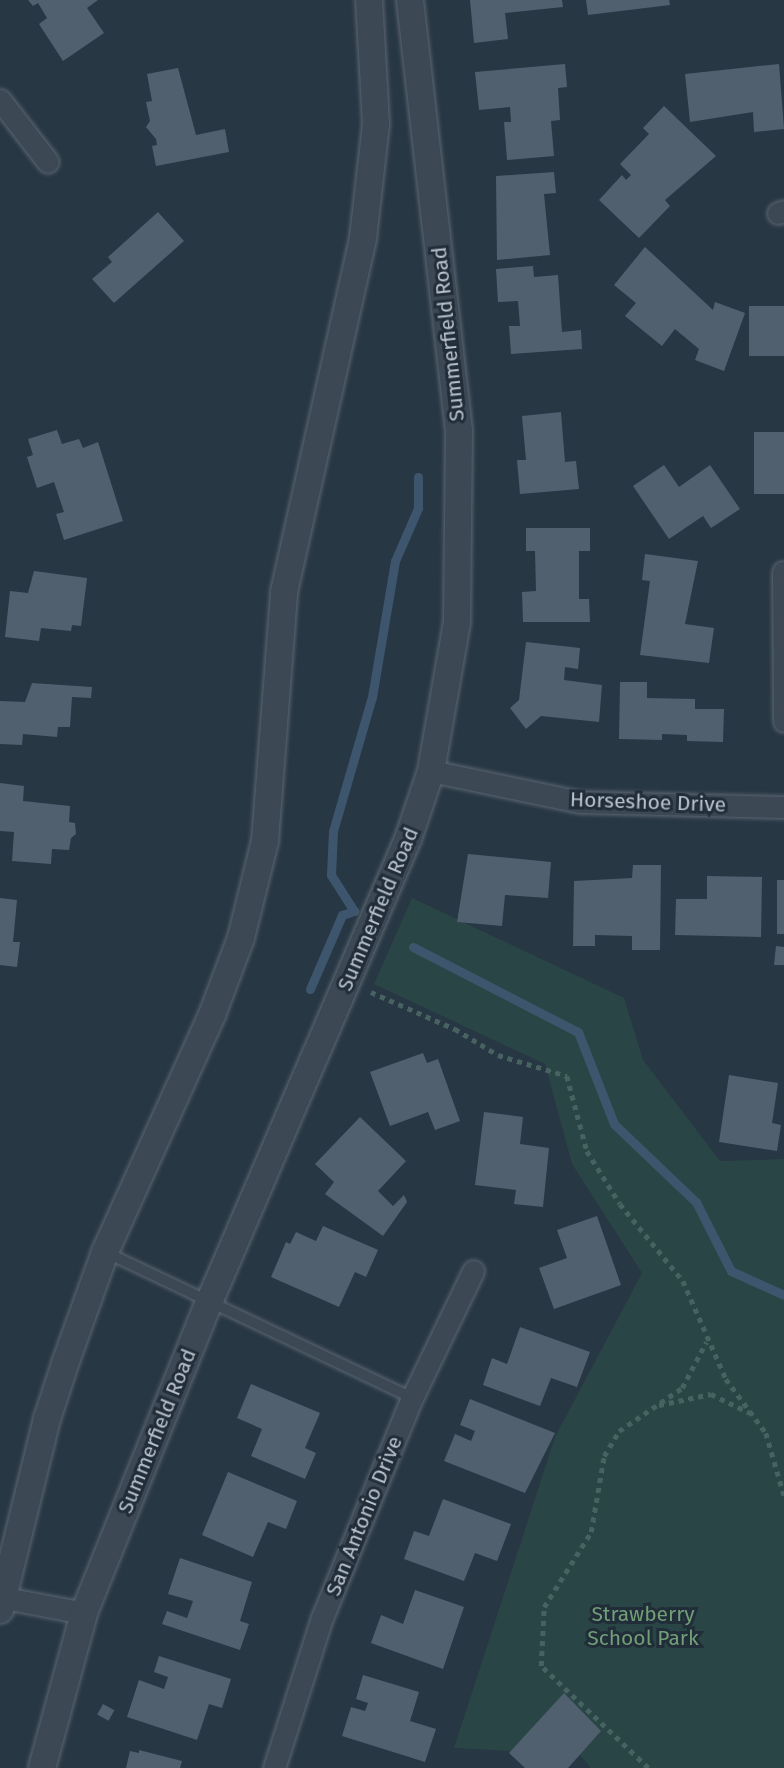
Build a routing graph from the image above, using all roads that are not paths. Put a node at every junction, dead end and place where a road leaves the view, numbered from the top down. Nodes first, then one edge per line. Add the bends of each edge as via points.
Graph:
1 (369, 0) edge
2 (410, 0) edge
3 (0, 100) edge
4 (48, 162) dead end
5 (783, 572) edge
6 (784, 721) edge
7 (431, 771) junction
8 (784, 807) edge
9 (105, 1252) junction
10 (473, 1271) dead end
11 (208, 1305) junction
12 (412, 1398) junction
13 (1, 1602) edge
14 (84, 1613) junction
15 (42, 1768) edge
16 (274, 1768) edge

1 - 9 street via 376,124 363,238 284,592 265,841 241,938 212,1016
2 - 7 street, Summerfield Road via 459,431 457,622
3 - 4 street
5 - 6 street
7 - 8 street, Horseshoe Drive via 580,803
7 - 11 street, Summerfield Road via 408,839
9 - 11 lane
9 - 13 street via 47,1419
10 - 12 street, San Antonio Drive
11 - 12 lane
11 - 14 street, Summerfield Road
12 - 16 street, San Antonio Drive via 322,1618
13 - 14 street
14 - 15 street, Summerfield Road

